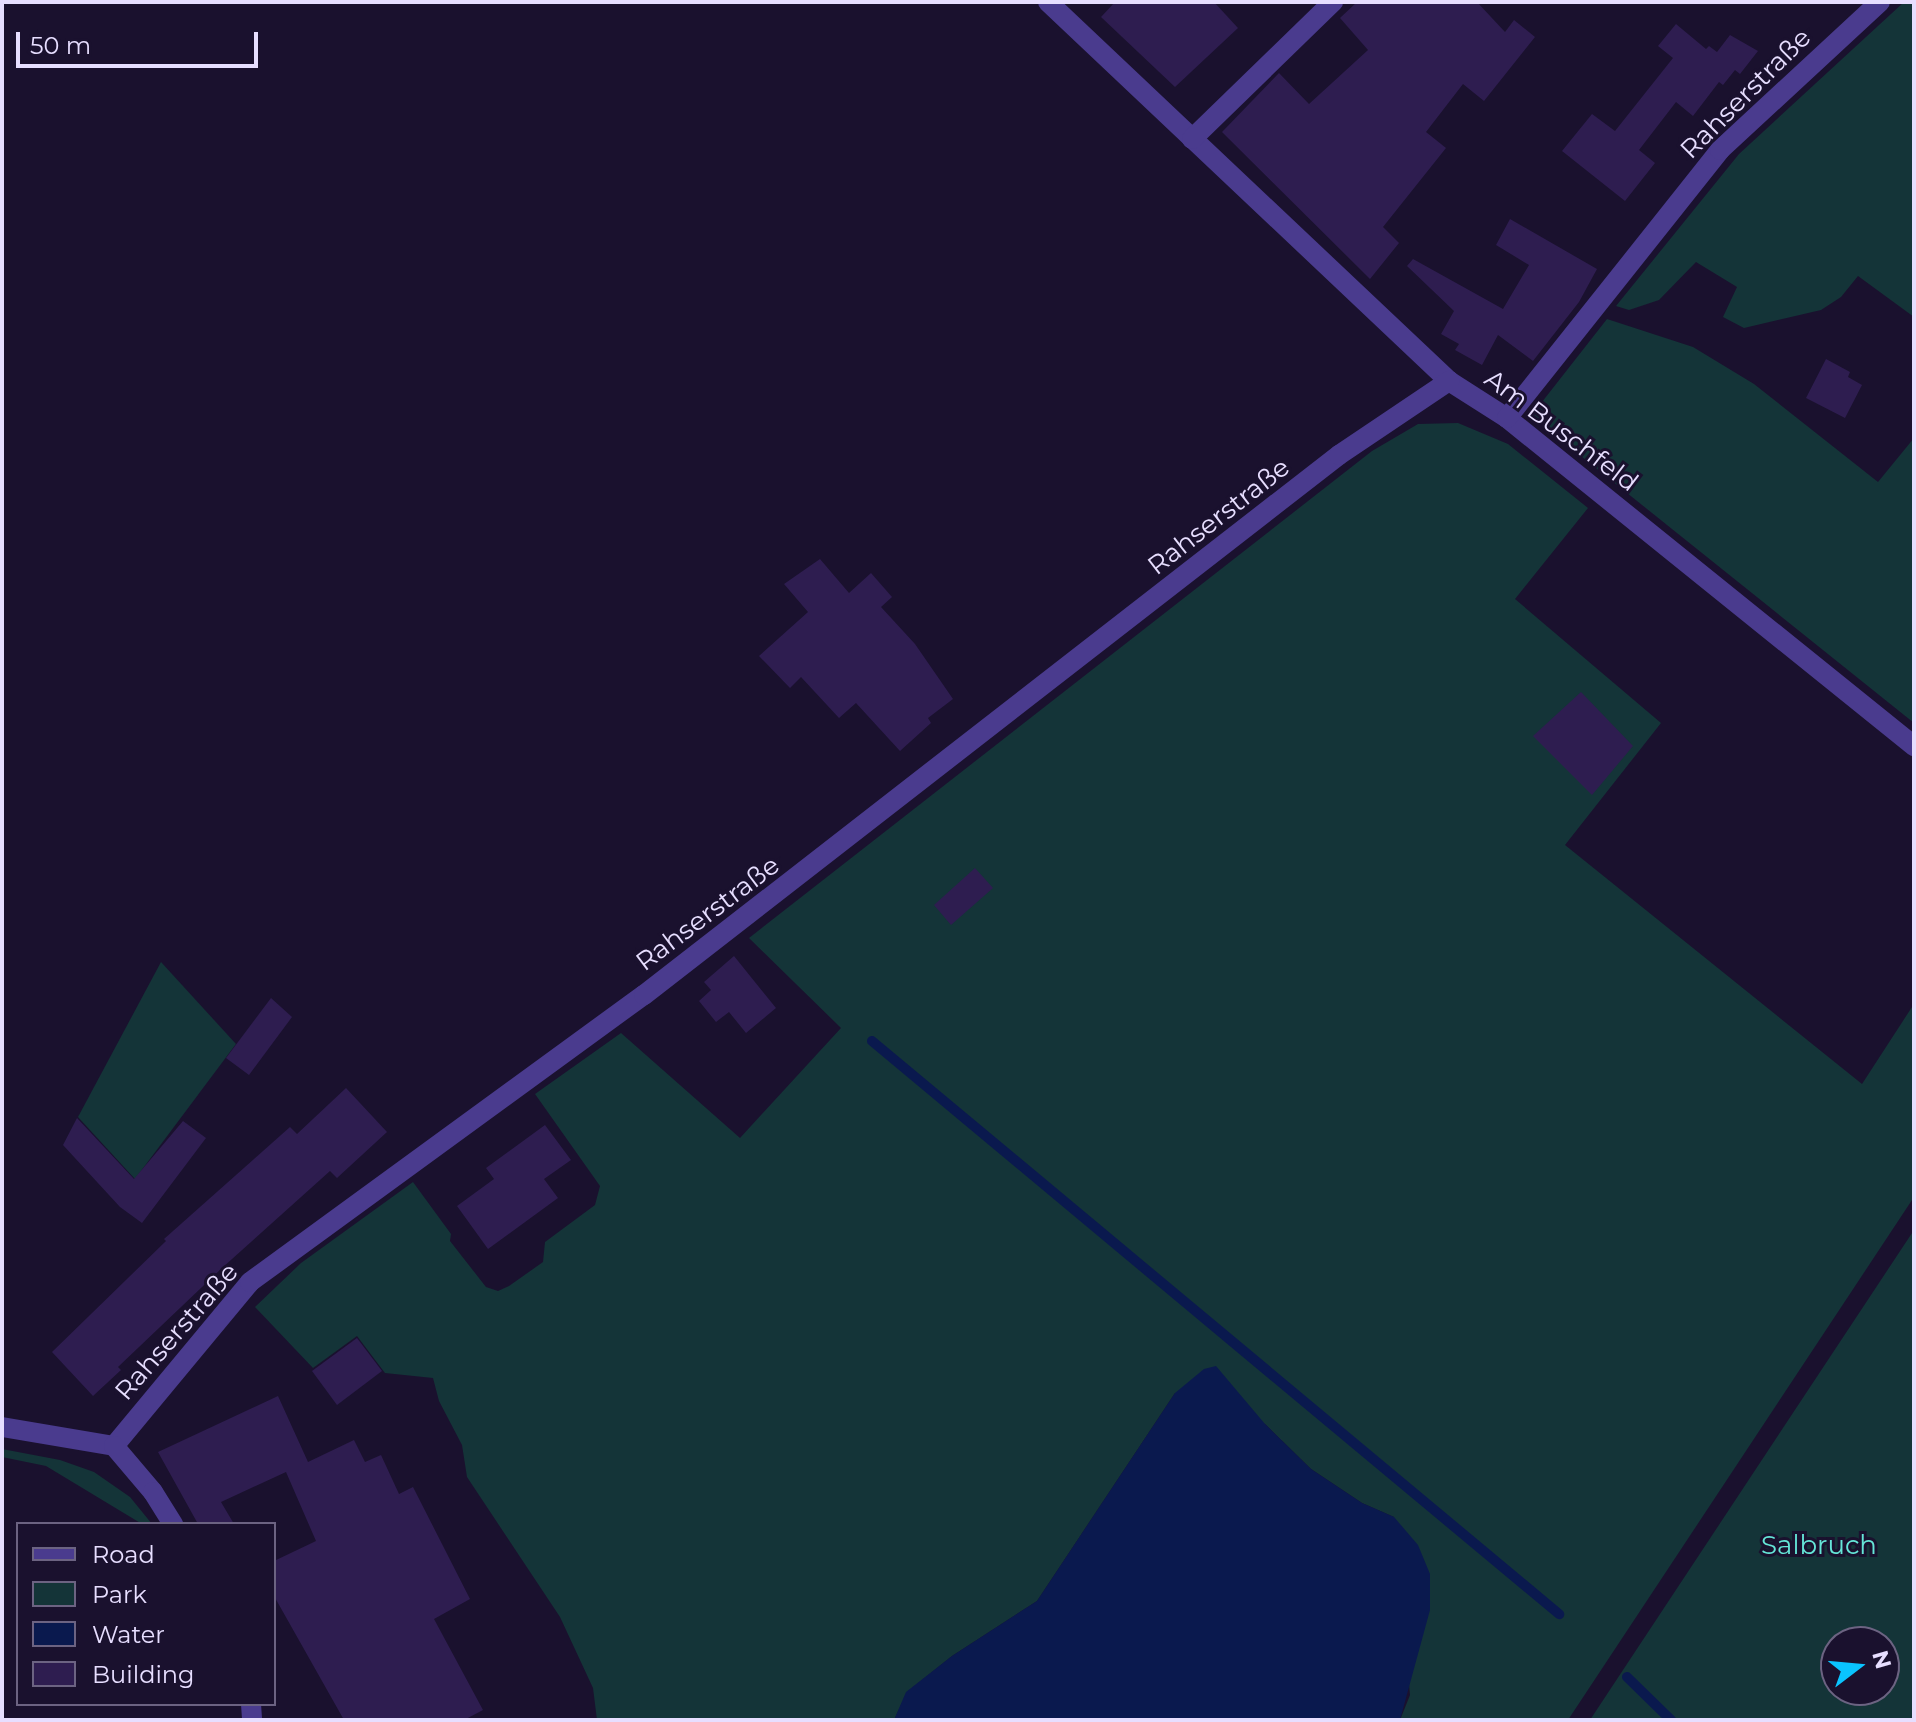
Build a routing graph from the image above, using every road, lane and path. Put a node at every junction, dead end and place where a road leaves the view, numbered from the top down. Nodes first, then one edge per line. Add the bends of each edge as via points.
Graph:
1 (1048, 2) edge
2 (1333, 2) edge
3 (1880, 2) edge
4 (1192, 139) junction
5 (1449, 381) junction
6 (1507, 418) junction
7 (1914, 746) edge
8 (2, 1427) edge
9 (114, 1446) junction
10 (172, 1522) edge

1 - 4 street, Am Buschfeld
2 - 4 street
3 - 6 street, Rahserstraße via 1720,150
4 - 5 street, Am Buschfeld
5 - 6 street, Am Buschfeld
5 - 9 street, Rahserstraße via 1339,455 644,995 250,1282
6 - 7 street, Am Buschfeld
8 - 9 street
9 - 10 street

